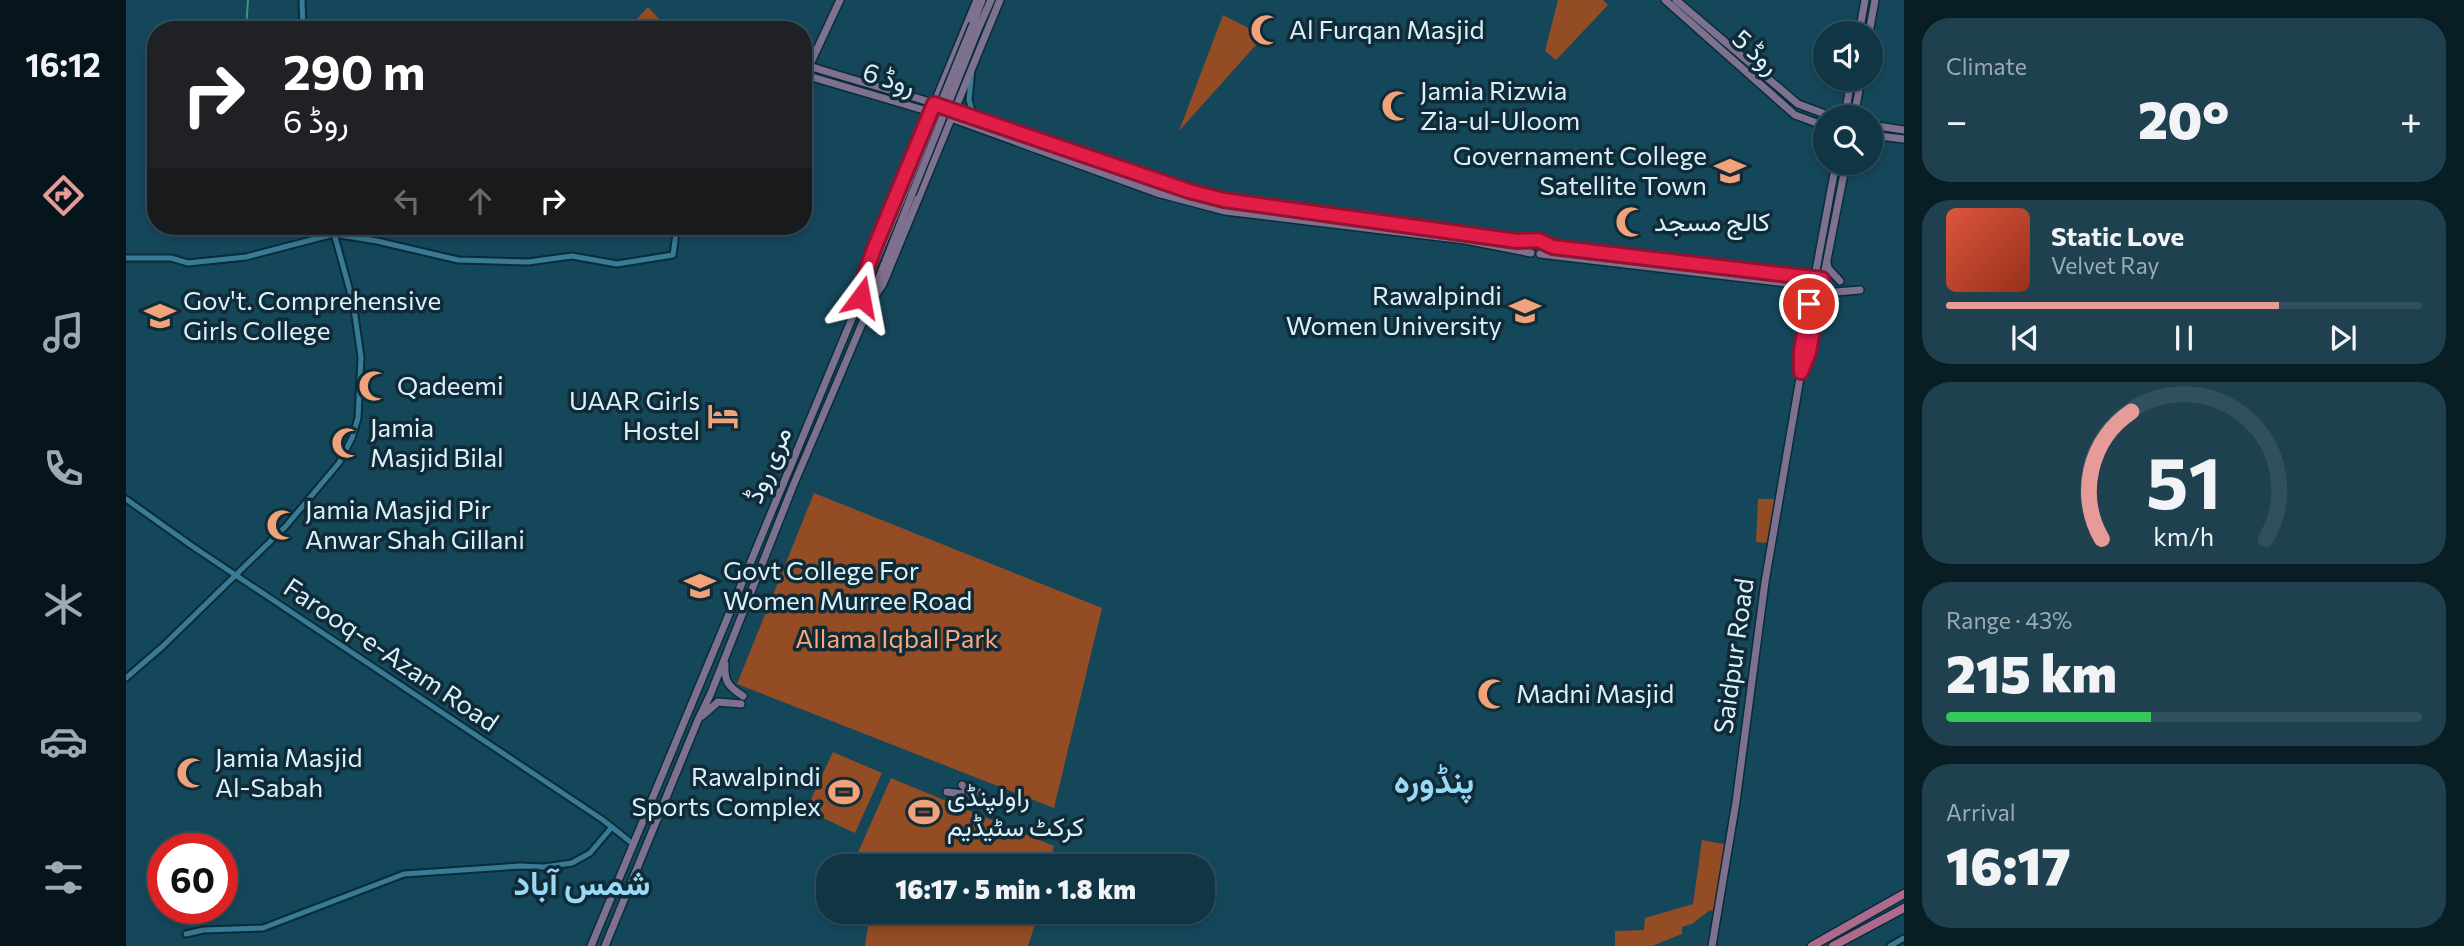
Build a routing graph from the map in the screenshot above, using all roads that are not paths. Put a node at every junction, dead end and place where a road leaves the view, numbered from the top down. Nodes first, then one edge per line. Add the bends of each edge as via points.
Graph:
1 (302, 0) edge
2 (840, 0) edge
3 (976, 0) edge
4 (982, 0) edge
5 (991, 0) edge
6 (1000, 0) edge
7 (1665, 0) edge
8 (1676, 0) edge
9 (1865, 0) edge
10 (1875, 0) edge
11 (303, 21) edge
12 (1861, 21) edge
13 (1871, 21) edge
14 (976, 25) junction
15 (812, 60) edge
16 (949, 65) junction
17 (812, 67) edge
18 (971, 71) junction
19 (812, 77) edge
20 (934, 104) junction
21 (955, 110) junction
22 (1813, 110) edge
23 (929, 114) junction
24 (974, 117) junction
25 (951, 118) junction
26 (1813, 122) edge
27 (1883, 127) edge
28 (1904, 130) edge
29 (1883, 136) edge
30 (1904, 139) edge
31 (1834, 175) edge
32 (1843, 175) edge
33 (909, 192) junction
34 (330, 235) edge
35 (334, 235) edge
36 (341, 235) edge
37 (676, 235) edge
38 (1537, 241) junction
39 (1535, 253) junction
40 (126, 258) edge
41 (1826, 258) junction
42 (1817, 267) junction
43 (1792, 276) junction
44 (1840, 281) dead end
45 (1817, 283) junction
46 (1798, 284) junction
47 (1860, 290) dead end
48 (861, 297) junction
49 (873, 298) junction
50 (1819, 299) junction
51 (1809, 304) junction
52 (1801, 372) junction
53 (126, 499) edge
54 (238, 575) junction
55 (725, 656) junction
56 (126, 678) edge
57 (698, 720) junction
58 (962, 785) dead end
59 (947, 792) dead end
60 (979, 792) dead end
61 (978, 804) dead end
62 (612, 827) junction
63 (633, 844) junction
64 (1904, 894) edge
65 (1904, 908) edge
66 (186, 934) dead end
67 (1904, 939) edge
68 (591, 946) edge
69 (605, 946) edge
70 (1712, 946) edge
71 (1812, 946) edge
72 (1833, 946) edge
73 (1890, 946) edge

1 - 11 street
2 - 15 main road
3 - 16 main road
4 - 14 main road, مری روڈ
5 - 14 main road, مری روڈ
6 - 18 main road
7 - 26 main road, روڈ 5 via 1795,115
8 - 22 main road, روڈ 5 via 1798,104
9 - 12 main road
10 - 13 main road
14 - 33 main road, مری روڈ, bridge
16 - 18 main road via 957,78
16 - 20 main road
17 - 20 main road, روڈ 6
18 - 21 main road
18 - 24 street via 969,100
19 - 23 main road, روڈ 6
20 - 21 main road, روڈ 6
20 - 23 main road
21 - 24 main road, روڈ 6
21 - 25 main road
23 - 25 main road, روڈ 6
23 - 48 main road via 874,249
24 - 38 main road, روڈ 6 via 1224,200
25 - 39 main road, روڈ 6 via 1157,193 1225,211
25 - 49 main road via 883,284
27 - 28 main road
29 - 30 main road
31 - 42 main road, Saidpur Road
32 - 41 main road, Saidpur Road
33 - 48 main road, مری روڈ
33 - 49 main road, مری روڈ
34 - 40 street via 232,258 188,263 172,258
35 - 54 street via 353,302 361,357 358,418 339,463
36 - 37 street via 466,261 528,262 572,256 617,264 673,255
38 - 39 main road via 1529,246
38 - 39 main road via 1543,249
38 - 43 main road, روڈ 6 via 1553,247
39 - 46 main road, روڈ 6
41 - 44 main road
41 - 45 main road, Saidpur Road
42 - 43 main road
42 - 45 main road, Saidpur Road
43 - 45 main road, روڈ 6
45 - 46 main road, روڈ 6
45 - 50 main road, Saidpur Road
45 - 51 main road, Saidpur Road
46 - 51 main road
47 - 50 main road via 1824,293
48 - 63 main road, مری روڈ
49 - 55 main road, مری روڈ
50 - 52 main road, Saidpur Road
51 - 52 main road, Saidpur Road
52 - 70 main road, Saidpur Road
53 - 54 street, Farooq-e-Azam Road
54 - 56 street
54 - 62 street, Farooq-e-Azam Road
55 - 57 main road, مری روڈ
55 - 57 main road via 724,679 742,700 718,702
57 - 69 main road, مری روڈ
58 - 59 main road via 967,789 964,794
60 - 61 main road via 971,796
62 - 63 street, Farooq-e-Azam Road
62 - 66 street via 590,853 572,863 404,874 263,928
63 - 68 main road, مری روڈ
64 - 71 highway
65 - 72 highway
67 - 73 street

